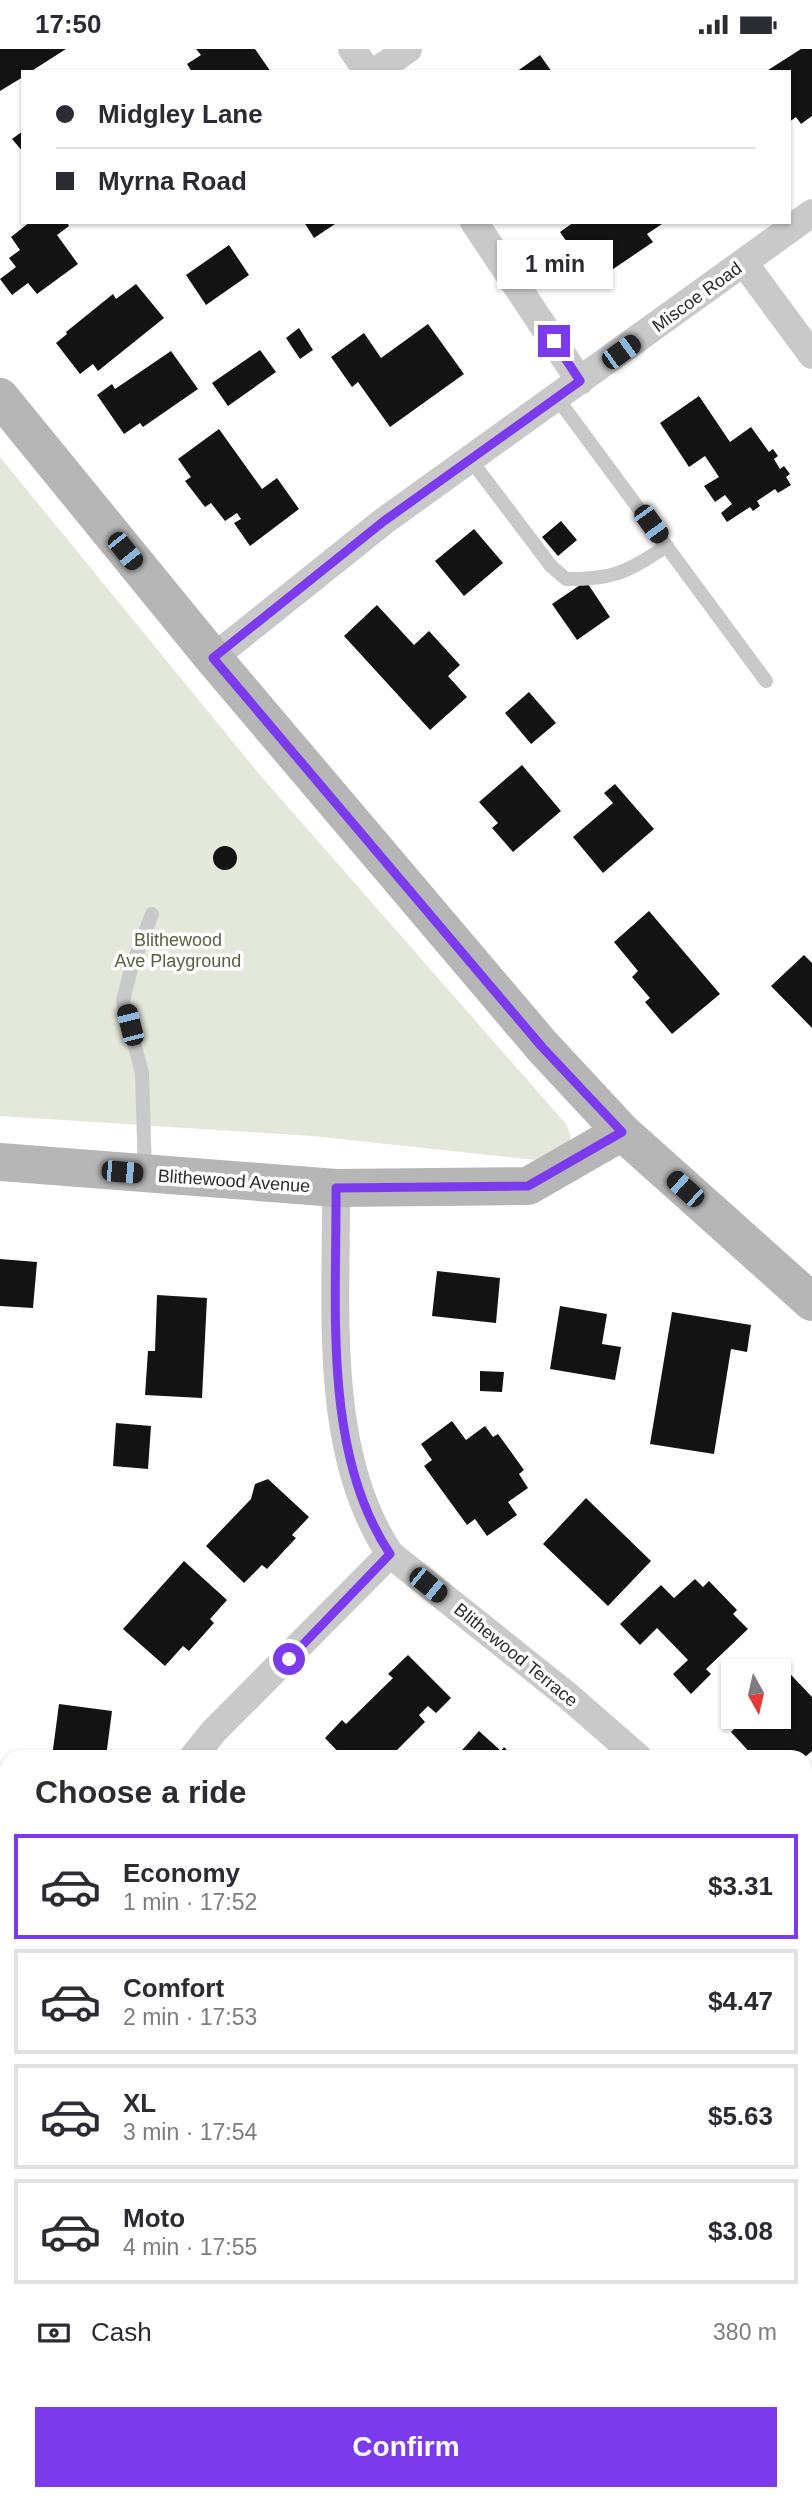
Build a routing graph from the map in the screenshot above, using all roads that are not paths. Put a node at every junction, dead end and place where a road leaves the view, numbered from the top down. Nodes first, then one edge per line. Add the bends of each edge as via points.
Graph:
1 (352, 49) edge
2 (408, 49) edge
3 (367, 70) edge
4 (378, 70) edge
5 (812, 213) edge
6 (475, 224) edge
7 (744, 264) junction
8 (812, 355) edge
9 (580, 381) junction
10 (0, 397) edge
11 (556, 398) junction
12 (470, 459) junction
13 (667, 546) junction
14 (213, 658) junction
15 (766, 681) dead end
16 (152, 914) dead end
17 (622, 1132) junction
18 (0, 1162) edge
19 (145, 1174) junction
20 (336, 1188) junction
21 (812, 1302) edge
22 (390, 1554) junction
23 (199, 1750) edge
24 (630, 1750) edge

1 - 3 street
2 - 4 street
5 - 7 street, Miscoe Road
6 - 9 street
7 - 8 street
7 - 9 street, Miscoe Road
9 - 11 street, Miscoe Road
10 - 14 main road
11 - 12 street, Miscoe Road
11 - 13 lane
12 - 13 lane via 551,566 566,579 601,579 624,573
12 - 14 street, Miscoe Road via 384,521
13 - 15 lane
14 - 17 main road via 542,1047
16 - 19 lane via 123,1001 142,1073
17 - 20 main road, Blithewood Avenue via 528,1186
17 - 21 main road
18 - 19 main road, Blithewood Avenue
19 - 20 main road, Blithewood Avenue
20 - 22 street, Blithewood Terrace via 336,1318 345,1424 360,1499
22 - 23 street
22 - 24 street, Blithewood Terrace

